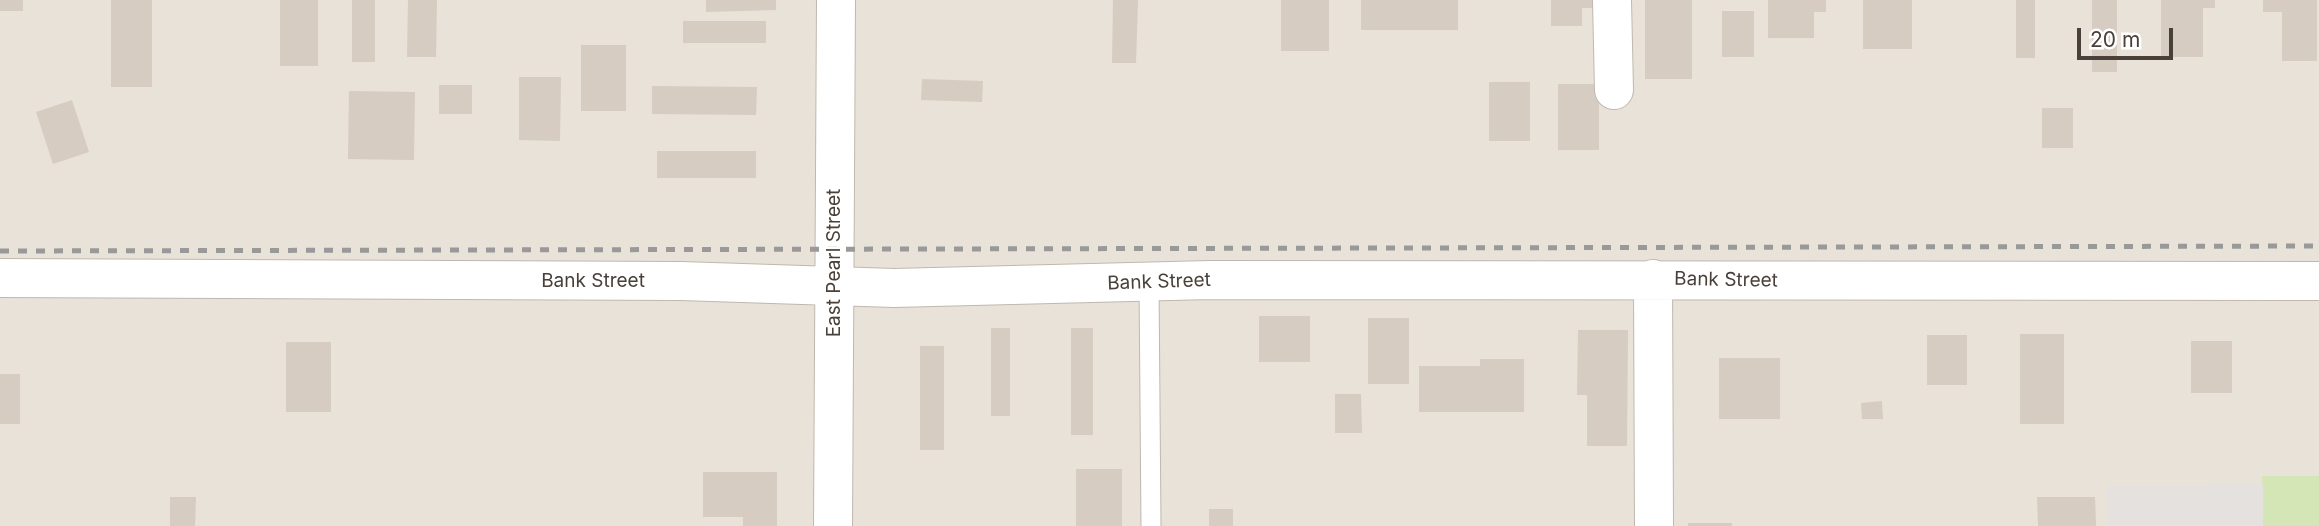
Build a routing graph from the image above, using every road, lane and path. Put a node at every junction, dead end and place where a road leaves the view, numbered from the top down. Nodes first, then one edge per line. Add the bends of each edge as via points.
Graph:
1 (836, 0) edge
2 (1612, 0) edge
3 (1614, 90) dead end
4 (0, 278) edge
5 (1653, 279) junction
6 (2319, 281) edge
7 (1149, 282) junction
8 (834, 286) junction
9 (833, 526) edge
10 (1151, 526) edge
11 (1654, 526) edge

1 - 8 street, East Pearl Street
2 - 3 street
4 - 8 street, Bank Street via 681,281
5 - 6 street, Bank Street
5 - 7 street, Bank Street
5 - 11 street
7 - 8 street, Bank Street via 955,288
7 - 10 lane
8 - 9 street, East Pearl Street

